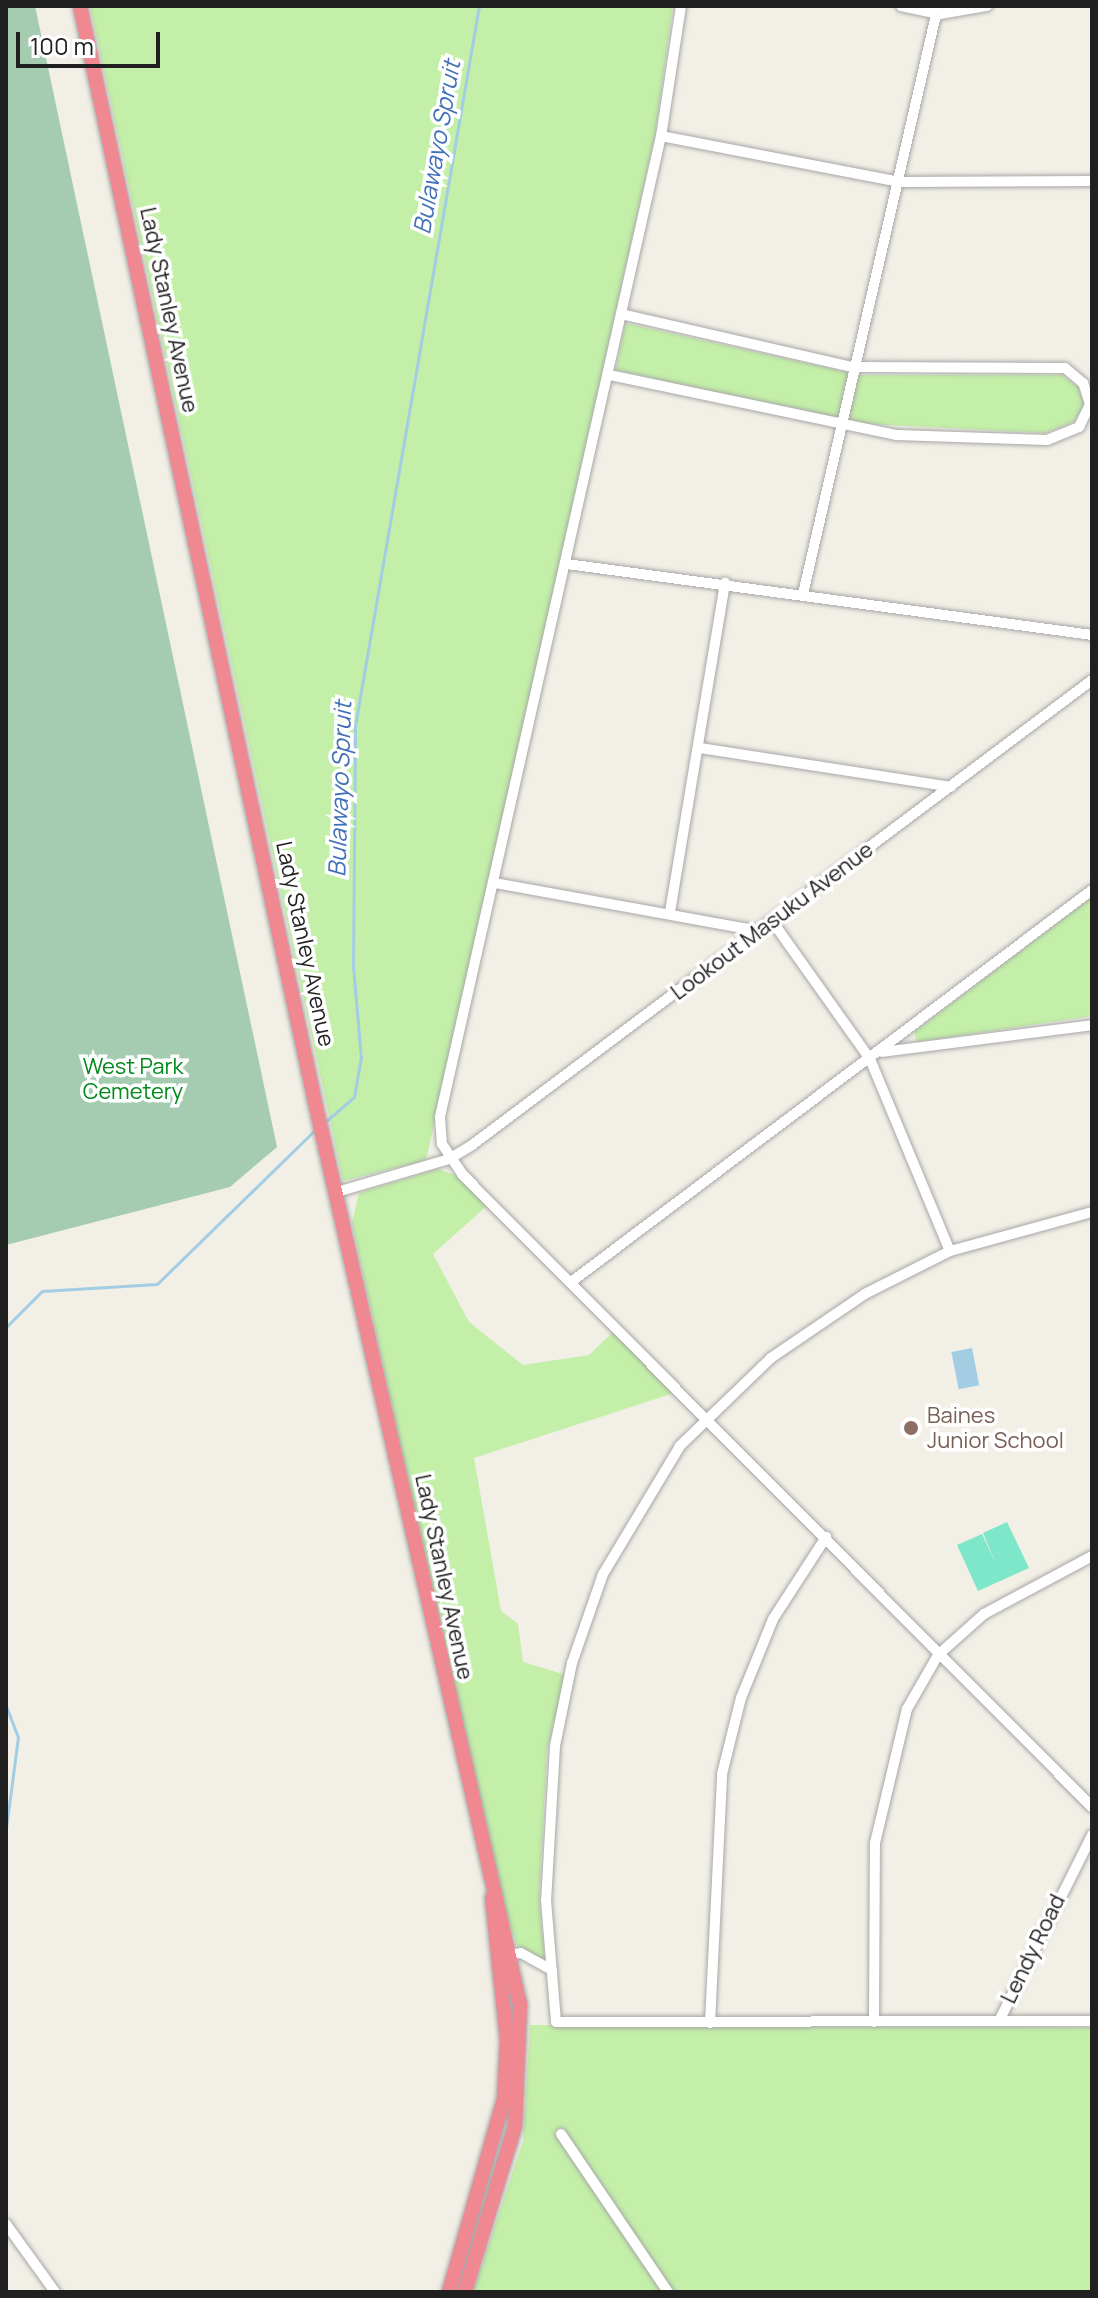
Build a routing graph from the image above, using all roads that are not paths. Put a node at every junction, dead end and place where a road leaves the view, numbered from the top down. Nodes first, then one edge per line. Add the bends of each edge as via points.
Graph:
1 (80, 6) edge
2 (681, 6) edge
3 (901, 6) edge
4 (987, 6) edge
5 (939, 10) edge
6 (661, 136) junction
7 (1092, 181) edge
8 (899, 182) junction
9 (621, 314) junction
10 (852, 367) junction
11 (609, 375) junction
12 (1091, 404) edge
13 (841, 429) junction
14 (567, 564) junction
15 (725, 583) junction
16 (803, 594) junction
17 (1092, 635) edge
18 (1092, 680) edge
19 (700, 748) junction
20 (951, 787) junction
21 (495, 883) junction
22 (1092, 890) edge
23 (670, 912) junction
24 (772, 921) junction
25 (760, 931) junction
26 (1092, 1025) edge
27 (880, 1052) junction
28 (870, 1059) junction
29 (449, 1159) junction
30 (337, 1192) junction
31 (1092, 1212) edge
32 (950, 1251) junction
33 (571, 1282) junction
34 (704, 1418) junction
35 (826, 1537) junction
36 (1092, 1556) edge
37 (938, 1655) junction
38 (1092, 1807) edge
39 (1092, 1835) edge
40 (504, 1954) junction
41 (552, 1970) junction
42 (999, 2021) junction
43 (1092, 2021) edge
44 (874, 2022) junction
45 (710, 2023) junction
46 (561, 2134) dead end
47 (6, 2224) edge
48 (55, 2292) edge
49 (449, 2292) edge
50 (465, 2292) edge
51 (668, 2292) edge

1 - 30 highway, Lady Stanley Avenue
2 - 6 street
3 - 5 street
4 - 5 street
5 - 8 street
6 - 8 street
6 - 9 street
7 - 8 street
8 - 10 street
9 - 10 street
9 - 11 street
10 - 12 street via 1065,368 1083,383
10 - 13 street
11 - 13 street
11 - 14 street
12 - 13 street via 1079,427 1047,440
13 - 16 street
14 - 15 street
14 - 21 street
15 - 16 street
15 - 19 street
16 - 17 street
18 - 20 street, Lookout Masuku Avenue
19 - 20 street
19 - 23 street
20 - 24 street, Lookout Masuku Avenue
21 - 23 street
21 - 29 street via 440,1117
22 - 27 street
23 - 25 street
24 - 25 street, Lookout Masuku Avenue
24 - 28 street
25 - 29 street, Lookout Masuku Avenue
26 - 27 street
27 - 28 street
28 - 32 street
28 - 33 street
29 - 30 street, Lookout Masuku Avenue
29 - 33 street
30 - 40 highway, Lady Stanley Avenue
31 - 32 street
32 - 34 street via 813,1327
33 - 34 street
34 - 35 street
34 - 41 street via 632,1518 572,1663 549,1831
35 - 37 street
35 - 45 street via 773,1619 722,1774
36 - 37 street via 984,1614
37 - 38 street
37 - 44 street via 907,1709 884,1785 873,1866
39 - 42 street, Lendy Road
40 - 41 street
40 - 49 highway, Lady Stanley Avenue via 504,2099
40 - 50 highway, Lady Stanley Avenue via 524,2038 522,2084
41 - 45 street via 556,2022
42 - 43 street
42 - 44 street
44 - 45 street
46 - 51 street
47 - 48 street

